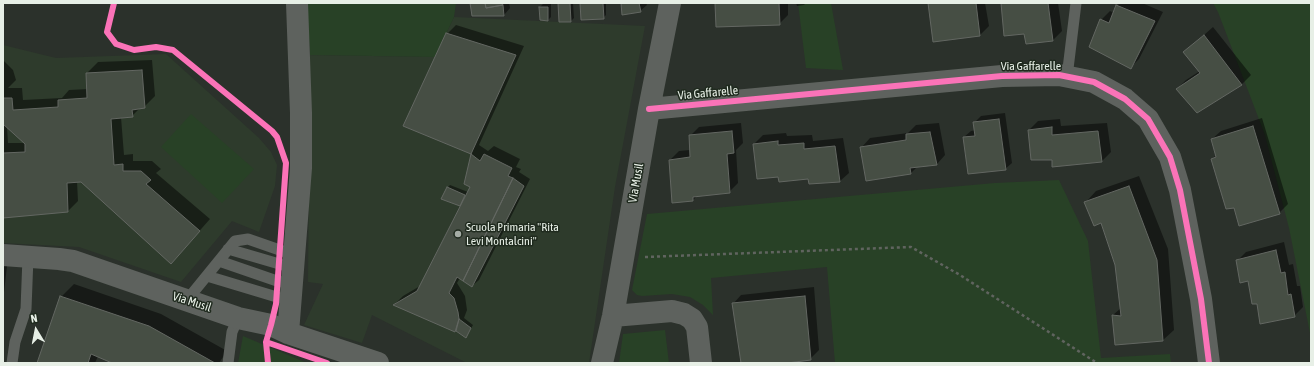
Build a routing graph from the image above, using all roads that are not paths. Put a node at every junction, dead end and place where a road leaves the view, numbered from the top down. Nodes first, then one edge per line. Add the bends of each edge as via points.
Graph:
1 (297, 3) edge
2 (670, 3) edge
3 (1076, 3) edge
4 (1067, 77) junction
5 (649, 109) junction
6 (228, 249) junction
7 (3, 255) edge
8 (28, 257) junction
9 (219, 261) junction
10 (207, 276) junction
11 (292, 277) junction
12 (187, 300) junction
13 (613, 316) junction
14 (238, 318) junction
15 (288, 333) junction
16 (12, 363) edge
17 (228, 363) edge
18 (378, 363) edge
19 (602, 363) edge
20 (701, 363) edge
21 (1209, 363) edge

1 - 11 street via 301,168
2 - 5 street, Via Musil
3 - 4 lane
4 - 5 street, Via Gaffarelle via 1002,76
4 - 21 street, Via Gaffarelle via 1094,82 1125,98 1148,119 1170,157 1180,190 1198,283
5 - 13 street, Via Musil
6 - 9 lane
6 - 11 lane
6 - 11 lane via 235,241 248,239
7 - 8 street, Via Musil
8 - 12 street, Via Musil via 73,261
8 - 16 lane via 26,309 15,342
9 - 10 lane
9 - 11 lane via 277,281
10 - 11 lane
10 - 12 lane
11 - 15 street
12 - 14 street, Via Musil
13 - 19 street, Via Musil
13 - 20 street via 672,311 684,314 692,319 697,327
14 - 15 street, Via Musil via 271,325
14 - 17 lane via 232,332
15 - 18 street, Via Musil

